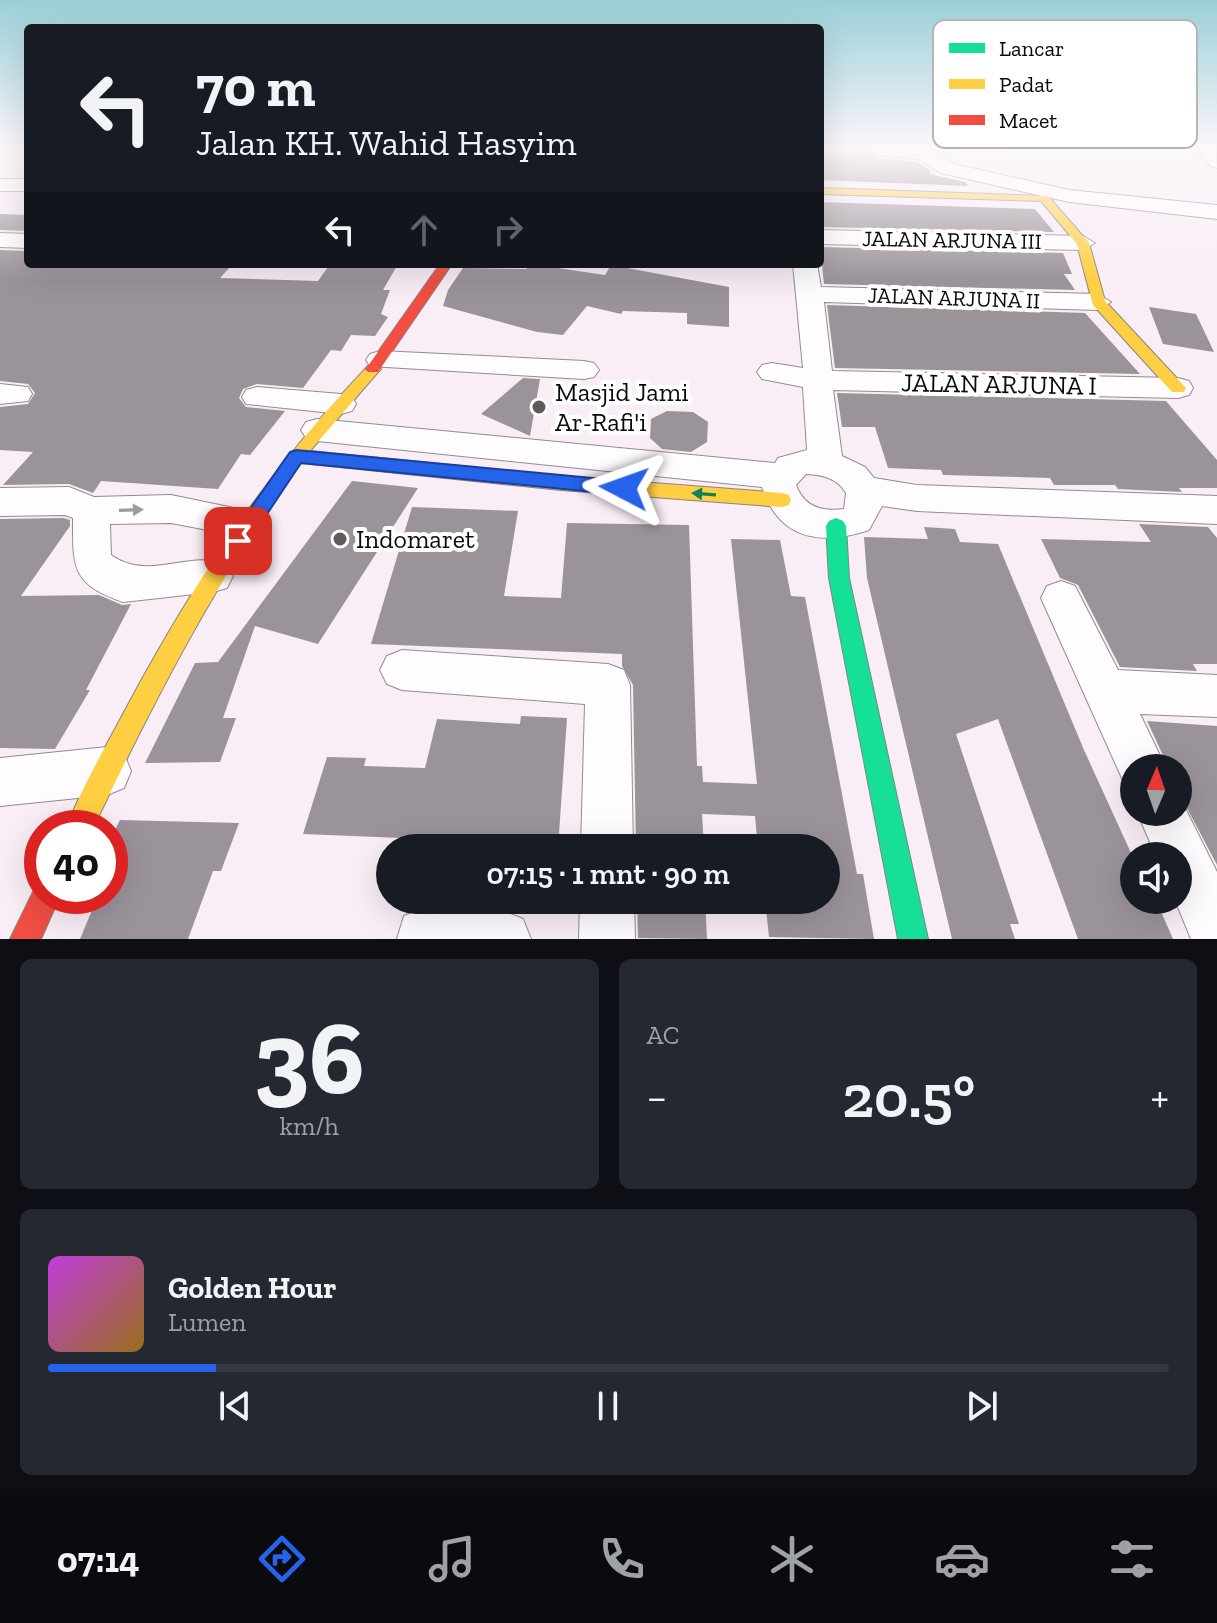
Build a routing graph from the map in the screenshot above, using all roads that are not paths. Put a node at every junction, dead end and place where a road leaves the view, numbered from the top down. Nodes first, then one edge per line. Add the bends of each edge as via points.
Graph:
1 (878, 193) edge
2 (1055, 193) edge
3 (1217, 212) edge
4 (824, 237) edge
5 (0, 240) edge
6 (24, 241) edge
7 (1083, 243) junction
8 (443, 268) edge
9 (806, 268) edge
10 (809, 294) junction
11 (1098, 302) junction
12 (380, 360) junction
13 (584, 370) dead end
14 (772, 372) dead end
15 (819, 380) junction
16 (1178, 388) joint
17 (257, 397) dead end
18 (341, 404) junction
19 (317, 430) junction
20 (296, 456) junction
21 (804, 468) junction
22 (564, 470) junction
23 (864, 497) junction
24 (0, 502) edge
25 (1217, 510) edge
26 (91, 511) junction
27 (250, 524) junction
28 (826, 525) junction
29 (213, 576) junction
30 (839, 578) joint
31 (1061, 598) dead end
32 (402, 670) dead end
33 (1107, 691) junction
34 (1217, 696) edge
35 (1136, 754) edge
36 (107, 771) junction
37 (0, 782) edge
38 (88, 810) edge
39 (1168, 826) edge
40 (607, 834) edge
41 (37, 914) edge
42 (607, 914) edge
43 (1217, 933) edge
44 (424, 936) dead end
45 (25, 939) edge
46 (503, 939) edge
47 (607, 939) edge
48 (913, 939) edge

1 - 7 street via 1044,198
2 - 3 street
4 - 7 street, JALAN ARJUNA III
5 - 6 street
7 - 11 street
8 - 12 street
9 - 10 street
10 - 11 street, JALAN ARJUNA II
10 - 15 street via 804,325
11 - 16 street
12 - 13 street
12 - 18 street
14 - 15 street, JALAN ARJUNA I
15 - 16 street, JALAN ARJUNA I
15 - 21 street
17 - 18 street
18 - 19 street
19 - 20 street
19 - 22 street
20 - 22 street
20 - 27 street
21 - 22 street
21 - 23 street via 851,474
21 - 28 street via 791,512
23 - 25 street
23 - 28 street via 856,520
24 - 26 street via 69,501
26 -> 27 street via 171,509
26 - 29 street via 92,563 123,585
27 - 29 street
28 - 30 street
29 - 36 street via 152,679
30 - 48 street
31 - 33 street
32 - 40 street via 608,685
33 - 34 street
33 - 35 street
36 - 37 street
36 - 38 street
39 - 43 street
41 - 45 street
42 - 47 street
44 - 46 street

